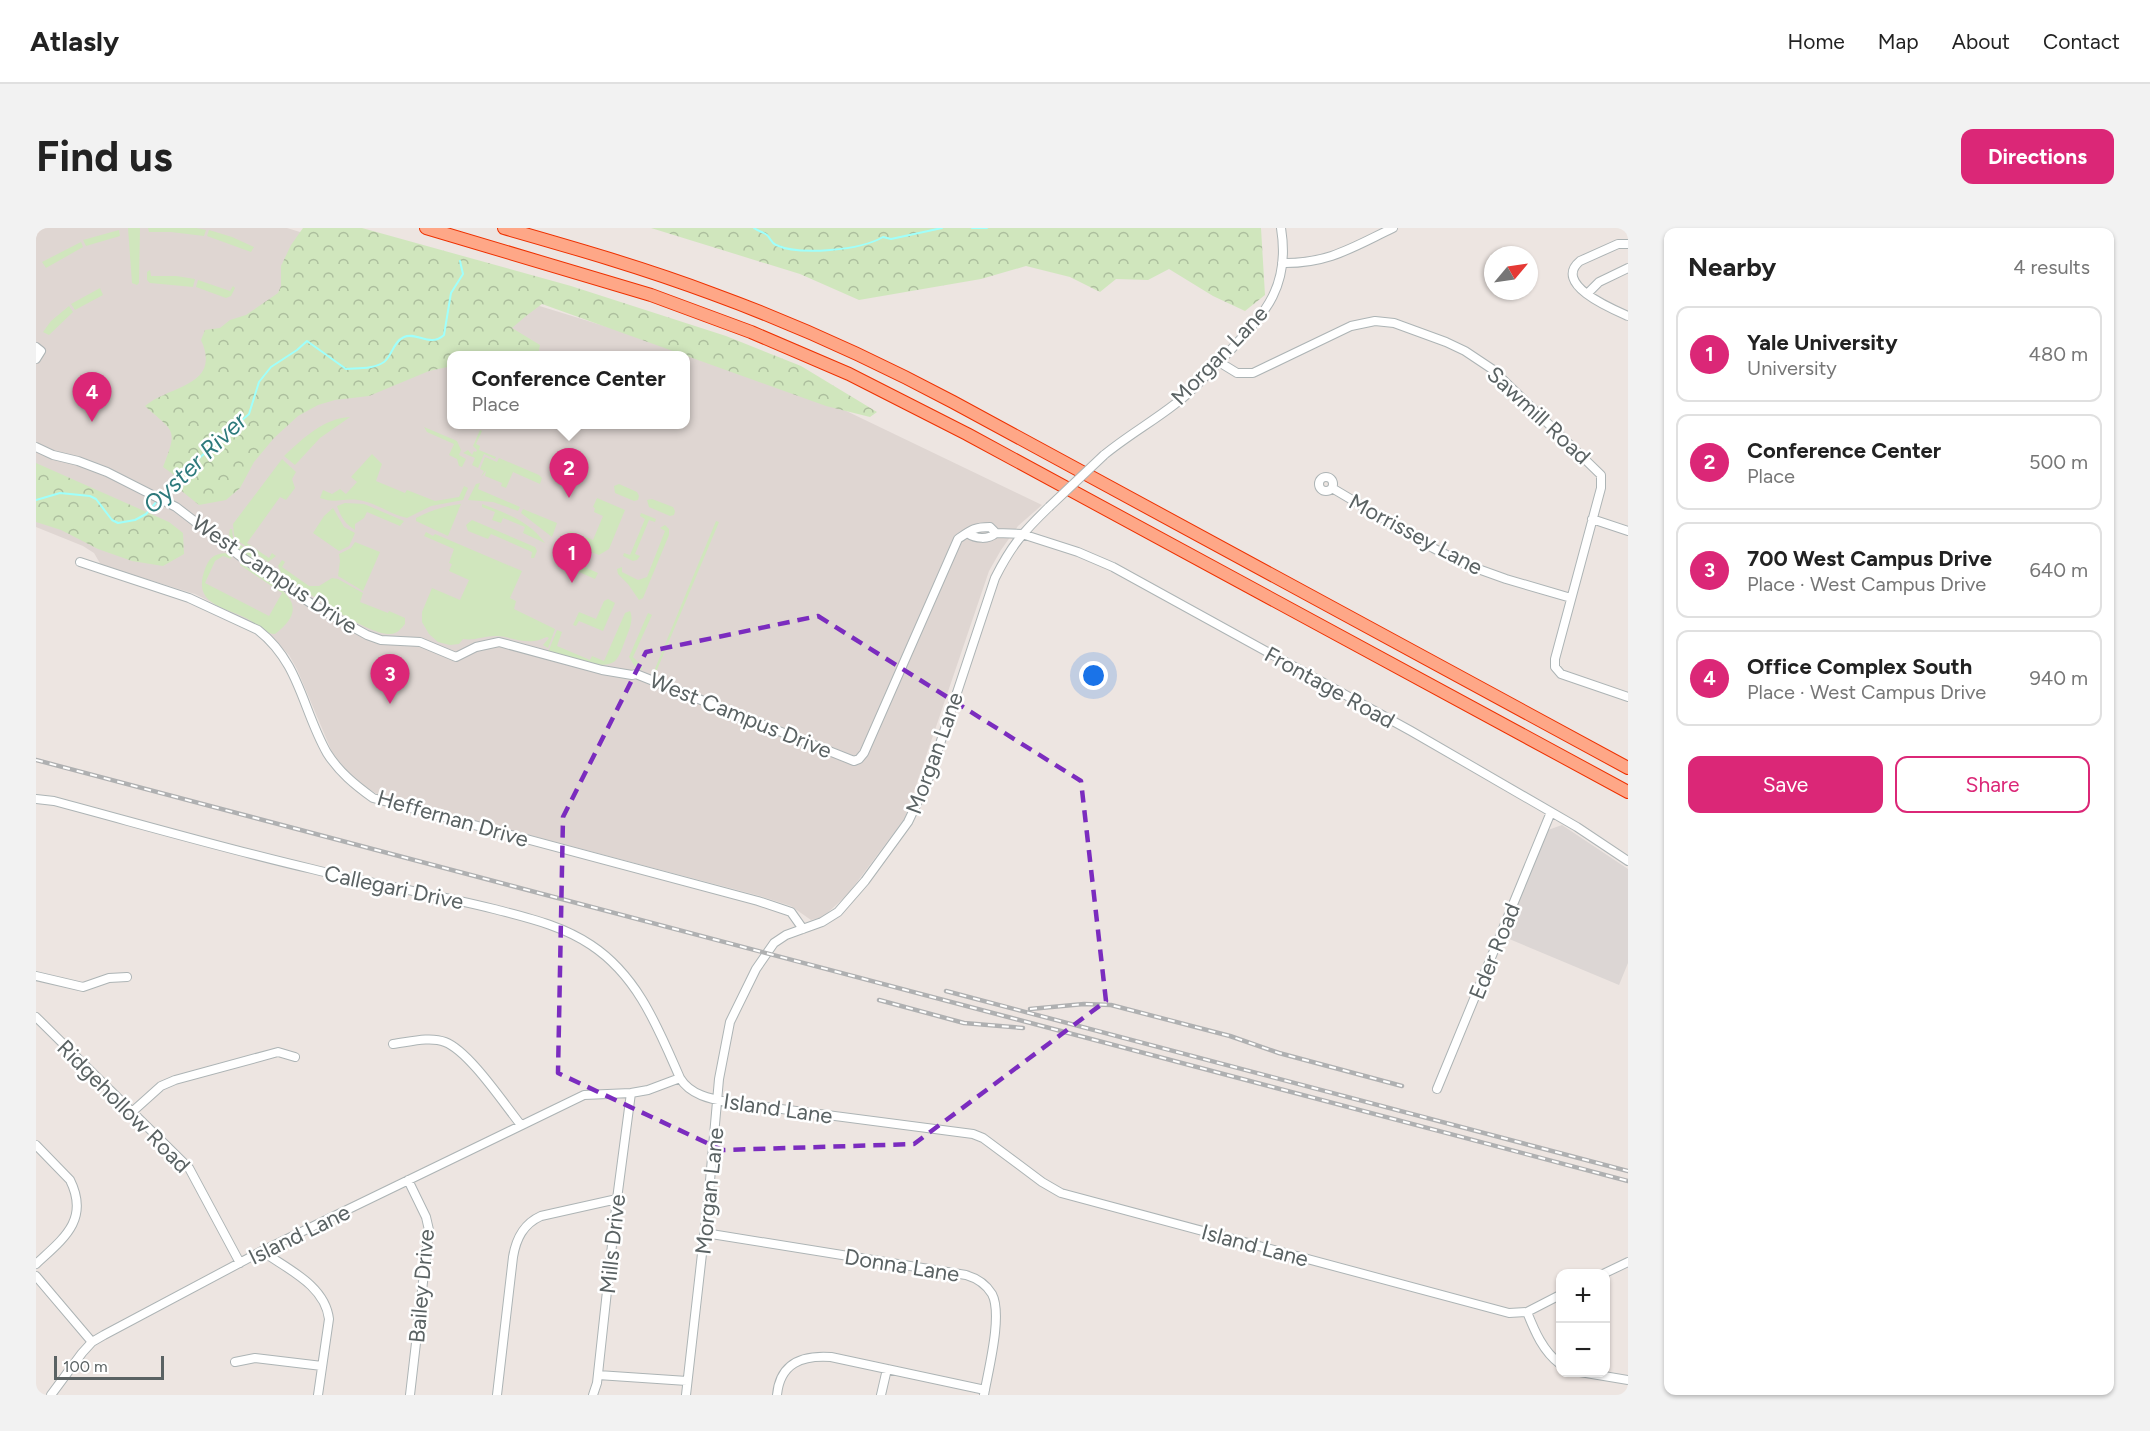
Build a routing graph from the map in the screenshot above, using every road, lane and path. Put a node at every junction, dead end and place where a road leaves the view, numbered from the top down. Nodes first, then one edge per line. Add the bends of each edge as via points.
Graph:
1 (426, 228) edge
2 (504, 228) edge
3 (1281, 228) edge
4 (1393, 228) edge
5 (1628, 244) edge
6 (1282, 263) junction
7 (1628, 268) edge
8 (1587, 294) junction
9 (1628, 316) edge
10 (36, 347) edge
11 (36, 359) edge
12 (1219, 362) junction
13 (36, 447) edge
14 (1332, 488) dead end
15 (1592, 519) junction
16 (1628, 531) edge
17 (1022, 534) junction
18 (80, 562) dead end
19 (1571, 598) junction
20 (1628, 697) edge
21 (1628, 768) edge
22 (1628, 792) edge
23 (36, 799) edge
24 (1551, 813) junction
25 (1628, 861) edge
26 (803, 929) junction
27 (36, 976) edge
28 (127, 977) dead end
29 (36, 1017) edge
30 (393, 1044) dead end
31 (295, 1057) dead end
32 (680, 1078) junction
33 (1437, 1089) dead end
34 (631, 1093) junction
35 (717, 1100) junction
36 (132, 1112) junction
37 (521, 1125) junction
38 (36, 1145) edge
39 (408, 1180) junction
40 (617, 1199) junction
41 (705, 1233) junction
42 (262, 1251) junction
43 (1628, 1262) edge
44 (240, 1263) junction
45 (36, 1264) edge
46 (1610, 1271) edge
47 (36, 1276) edge
48 (1556, 1297) edge
49 (1527, 1312) junction
50 (92, 1342) junction
51 (1556, 1360) edge
52 (236, 1362) dead end
53 (322, 1366) junction
54 (887, 1369) junction
55 (598, 1375) junction
56 (1610, 1377) edge
57 (1628, 1380) edge
58 (687, 1381) junction
59 (985, 1393) edge
60 (51, 1395) edge
61 (318, 1395) edge
62 (410, 1395) edge
63 (497, 1395) edge
64 (592, 1395) edge
65 (686, 1395) edge
66 (777, 1395) edge
67 (881, 1395) edge

1 - 22 highway via 651,295 841,370 983,442
2 - 21 highway via 713,294 882,366
3 - 6 street, Morgan Lane
4 - 6 street via 1327,259
5 - 8 street via 1618,244 1575,264 1574,278
6 - 12 street, Morgan Lane via 1270,304
7 - 8 street via 1599,282
8 - 9 street
10 - 11 street via 41,351
12 - 15 street, Sawmill Road via 1237,373 1253,373 1351,326 1375,321 1394,323 1446,342 1492,369 1599,473 1602,484
12 - 17 street, Morgan Lane, bridge via 1176,404 1104,455
13 - 17 street, West Campus Drive via 107,472 169,503 315,606 374,638 420,642 456,657 476,647 500,642 602,670 636,674 854,760 862,757 958,539 978,527 990,527 996,533
14 - 19 street, Morrissey Lane via 1467,566
15 - 16 street
15 - 19 street, Sawmill Road
17 - 24 street, Frontage Road via 1113,567
17 - 26 street, Morgan Lane via 995,579 916,808 842,908 830,918
18 - 26 street, Heffernan Drive via 189,598 268,638 285,657 328,754 354,785 373,798 767,903 791,912
19 - 20 street, Sawmill Road via 1555,667 1561,674
23 - 32 street, Callegari Drive via 314,870 453,898 572,933 627,977 651,1014
24 - 25 street, Frontage Road
24 - 33 street, Eder Road
26 - 35 street, Morgan Lane via 774,943 739,1000 725,1037
27 - 28 street via 83,987 109,978
29 - 36 street, Ridgehollow Road
30 - 37 street via 432,1039 446,1042 464,1055
31 - 36 street via 278,1052 175,1080 161,1086
32 - 34 street, Island Lane
32 - 35 street, Island Lane via 693,1091
34 - 37 street, Island Lane via 584,1095
34 - 40 street, Mills Drive
35 - 41 street, Morgan Lane
35 - 49 street, Island Lane via 973,1134 1061,1193 1509,1313
36 - 44 street, Ridgehollow Road via 189,1168
37 - 39 street, Island Lane
38 - 45 street via 70,1180 78,1208 67,1235
39 - 42 street, Island Lane
39 - 62 street, Bailey Drive via 429,1230
40 - 55 street, Mills Drive
40 - 63 street via 541,1216 523,1230 514,1247
41 - 58 street, Morgan Lane
41 - 59 street, Donna Lane via 975,1278 991,1293 996,1312
42 - 44 street, Island Lane
42 - 53 street via 309,1284 328,1308
43 - 46 street
44 - 50 street, Island Lane
47 - 50 street
48 - 49 street
49 - 51 street via 1540,1341
50 - 60 street, Island Lane
52 - 53 street via 255,1358
53 - 61 street
54 - 59 street
54 - 66 street via 831,1357 806,1357 785,1372
54 - 67 street
55 - 58 street
55 - 64 street, Mills Drive
56 - 57 street
58 - 65 street, Morgan Lane

